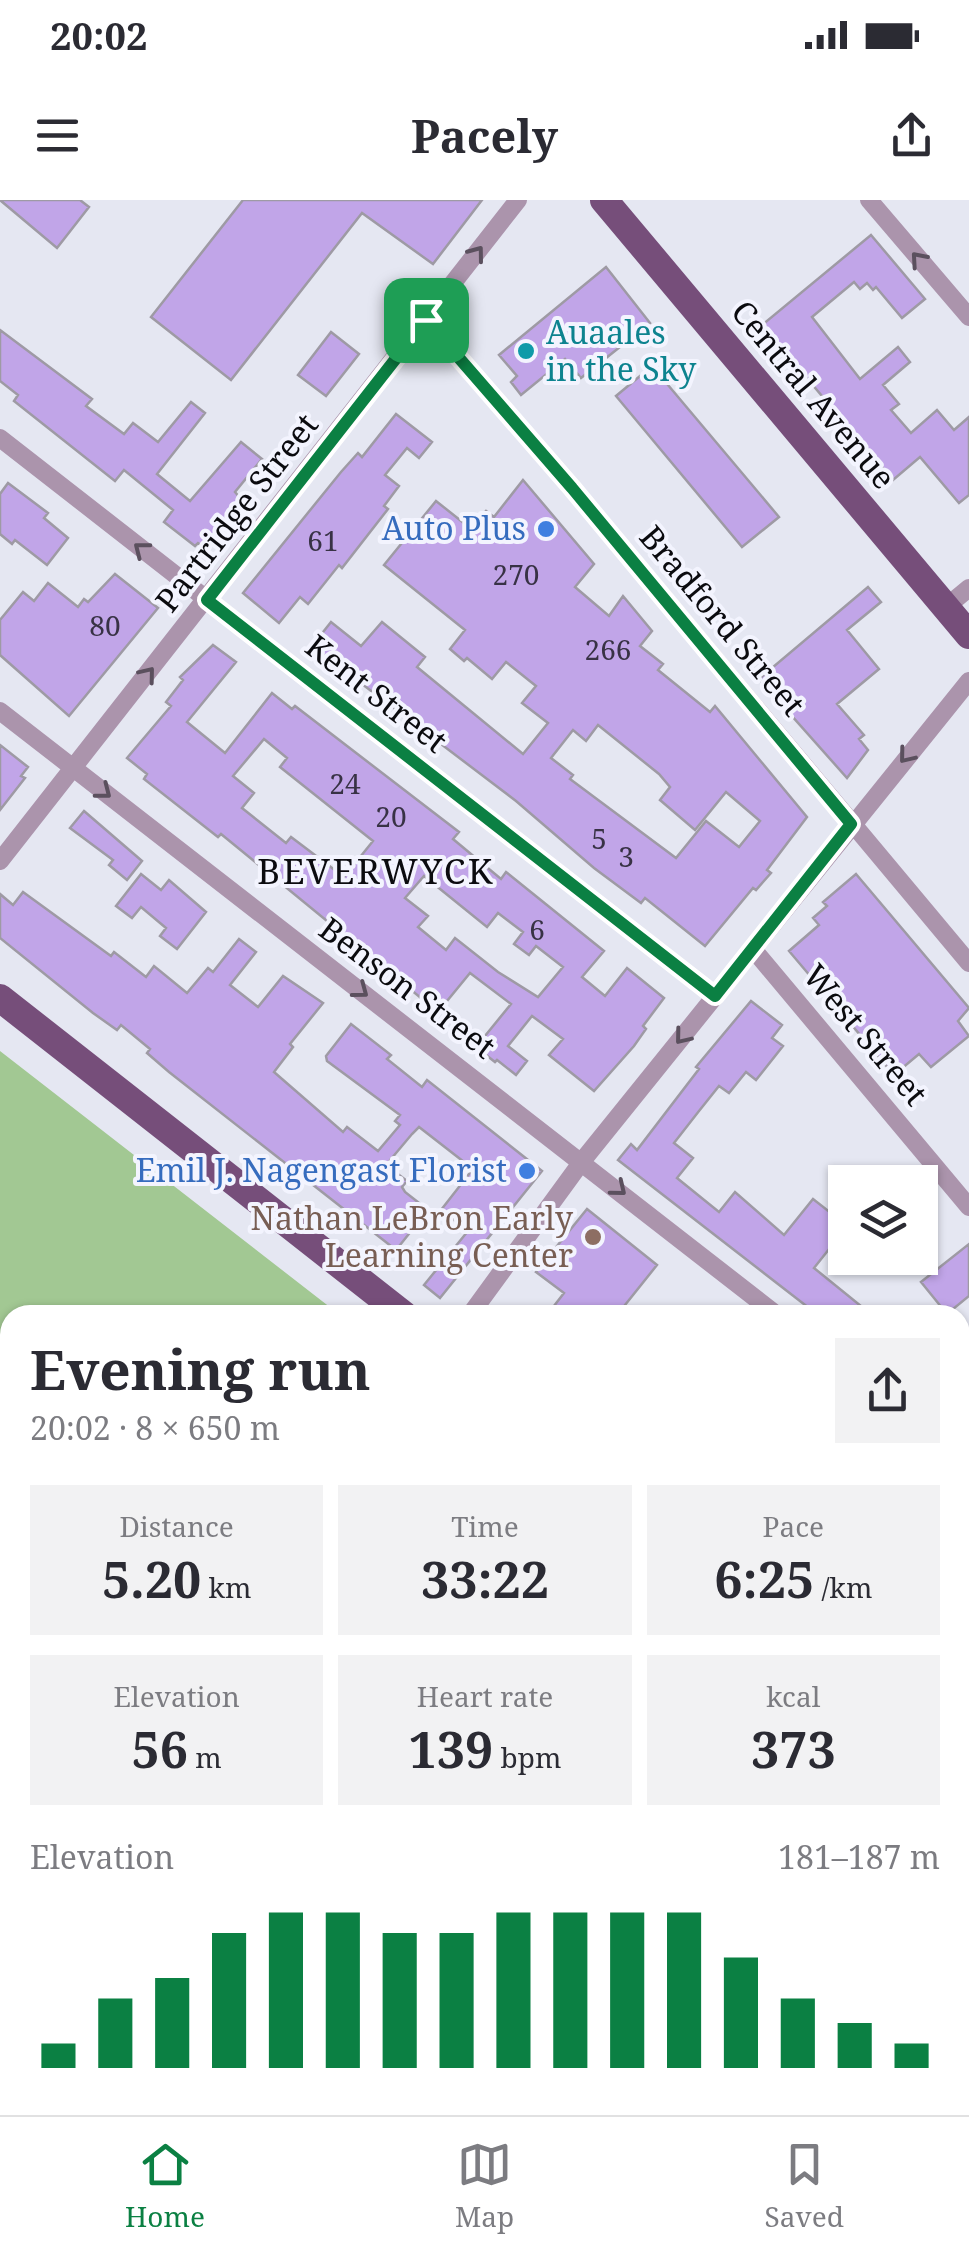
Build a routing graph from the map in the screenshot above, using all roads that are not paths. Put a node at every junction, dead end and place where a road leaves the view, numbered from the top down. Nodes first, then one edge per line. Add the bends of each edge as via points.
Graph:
1 (518, 200) edge
2 (604, 200) edge
3 (869, 200) edge
4 (969, 317) edge
5 (426, 320) junction
6 (0, 438) edge
7 (969, 588) edge
8 (207, 600) junction
9 (946, 607) junction
10 (969, 635) edge
11 (969, 681) edge
12 (0, 710) edge
13 (73, 768) junction
14 (851, 824) junction
15 (0, 860) edge
16 (753, 948) junction
17 (969, 963) edge
18 (715, 996) junction
19 (0, 998) edge
20 (582, 1160) junction
21 (969, 1207) edge
22 (391, 1305) edge
23 (477, 1305) edge
24 (764, 1305) edge

5 -> 1 street, Partridge Street
2 - 9 main road, Central Avenue
4 -> 3 street
5 - 8 street, Partridge Street
5 - 14 street, Bradford Street
8 -> 6 street, Kent Street
7 - 9 street
13 -> 8 street, Partridge Street
8 - 18 street, Kent Street
9 - 10 main road, Central Avenue
11 -> 14 street
12 - 13 street, Benson Street
13 - 15 street, Partridge Street
13 -> 20 street, Benson Street
14 - 16 street
14 - 17 street, Bradford Street
16 - 18 street
16 - 21 street, West Street
18 -> 20 street
19 - 22 main road
20 - 23 street
20 -> 24 street, Benson Street

